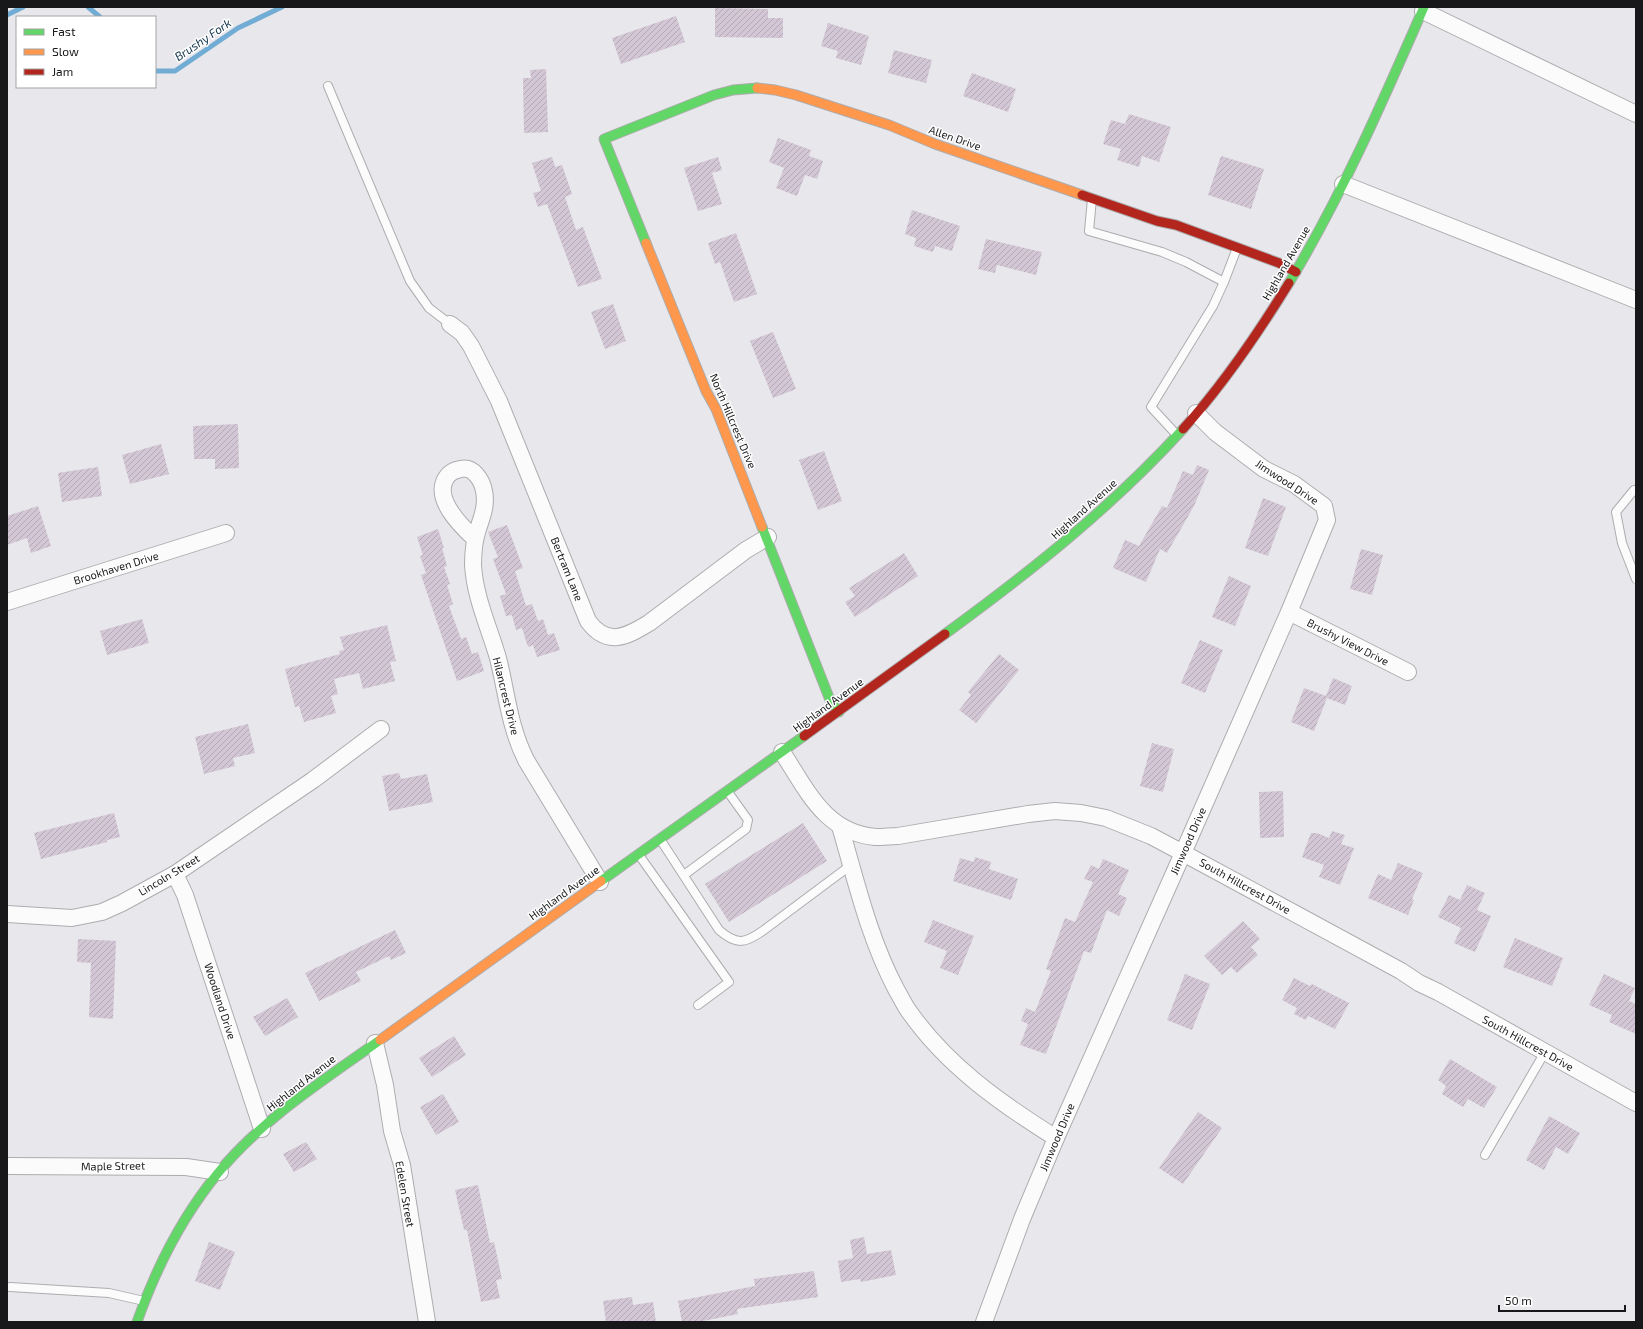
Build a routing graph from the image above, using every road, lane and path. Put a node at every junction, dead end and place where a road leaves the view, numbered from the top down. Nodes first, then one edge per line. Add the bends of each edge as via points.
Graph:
1 (1424, 9) edge
2 (328, 86) dead end
3 (1636, 114) edge
4 (604, 139) joint
5 (1343, 184) junction
6 (1092, 198) junction
7 (1237, 247) junction
8 (1296, 272) junction
9 (1224, 282) junction
10 (1636, 300) edge
11 (450, 324) joint
12 (1196, 413) junction
13 (1177, 435) junction
14 (1636, 490) edge
15 (226, 533) dead end
16 (768, 538) junction
17 (475, 539) dead end
18 (1636, 555) edge
19 (1631, 566) junction
20 (1636, 579) edge
21 (7, 602) edge
22 (1289, 612) junction
23 (1408, 672) dead end
24 (839, 712) junction
25 (381, 729) dead end
26 (782, 752) junction
27 (727, 791) junction
28 (840, 826) junction
29 (660, 839) junction
30 (1183, 853) junction
31 (638, 855) junction
32 (851, 865) junction
33 (175, 874) junction
34 (684, 875) junction
35 (600, 882) junction
36 (7, 914) edge
37 (698, 1005) dead end
38 (374, 1043) junction
39 (1545, 1052) junction
40 (1636, 1103) edge
41 (262, 1129) junction
42 (1056, 1138) junction
43 (1485, 1155) dead end
44 (7, 1166) edge
45 (220, 1172) junction
46 (10, 1287) dead end
47 (144, 1301) junction
48 (137, 1322) edge
49 (427, 1322) edge
50 (984, 1322) edge

1 - 3 street
1 - 5 main road, Highland Avenue
2 - 11 lane via 410,281 429,308
4 - 6 main road, Allen Drive via 714,95 754,88 775,90 889,125 935,144
4 - 16 main road, North Hillcrest Drive
5 - 8 main road, Highland Avenue
5 - 10 street
6 - 7 main road, Allen Drive
6 - 9 lane via 1089,231 1162,252
7 - 8 main road, Allen Drive
7 - 9 lane
8 - 12 main road, Highland Avenue via 1246,350
9 - 13 lane via 1213,306 1151,407
11 - 16 street, Bertram Lane via 462,333 480,362 518,446 588,620 602,635 611,638 634,632 746,550
12 - 13 main road, Highland Avenue
12 - 22 street, Jimwood Drive via 1215,432 1264,469 1294,484 1324,506 1327,520
13 - 24 main road, Highland Avenue via 1114,500 1048,557
14 - 19 lane via 1616,512 1622,543
15 - 21 street, Brookhaven Drive
16 - 24 main road, North Hillcrest Drive via 830,700
17 - 35 street, Hilancrest Drive via 473,566 476,590 498,659 510,720 519,746 557,814
18 - 19 lane
19 - 20 lane
22 - 23 street, Brushy View Drive
22 - 30 street, Jimwood Drive
24 - 26 main road, Highland Avenue
25 - 33 street, Lincoln Street via 314,780
26 - 27 main road, Highland Avenue
26 - 28 street, South Hillcrest Drive via 814,801
27 - 29 main road, Highland Avenue
27 - 34 lane via 748,820 746,829
28 - 30 street, South Hillcrest Drive via 858,834 877,837 898,836 1028,814 1055,811 1081,813 1129,826
28 - 32 street
29 - 31 main road, Highland Avenue
29 - 34 lane
30 - 39 street, South Hillcrest Drive
30 - 42 street, Jimwood Drive
31 - 35 main road, Highland Avenue
31 - 37 lane via 729,982
32 - 34 lane via 764,930 742,942 728,939 719,930
32 - 42 street via 871,931 887,972 908,1010 938,1047 976,1083 1014,1112
33 - 36 street, Lincoln Street via 102,912 72,918
33 - 41 street, Woodland Drive via 185,895
35 - 38 main road, Highland Avenue
38 - 41 main road, Highland Avenue
38 - 49 street, Edelen Street via 402,1165
39 - 40 street, South Hillcrest Drive
39 - 43 lane
41 - 45 main road, Highland Avenue
42 - 50 street, Jimwood Drive via 1022,1219
44 - 45 street, Maple Street via 186,1167
45 - 47 main road, Highland Avenue via 201,1194 179,1227
46 - 47 lane via 108,1292
47 - 48 main road, Highland Avenue

